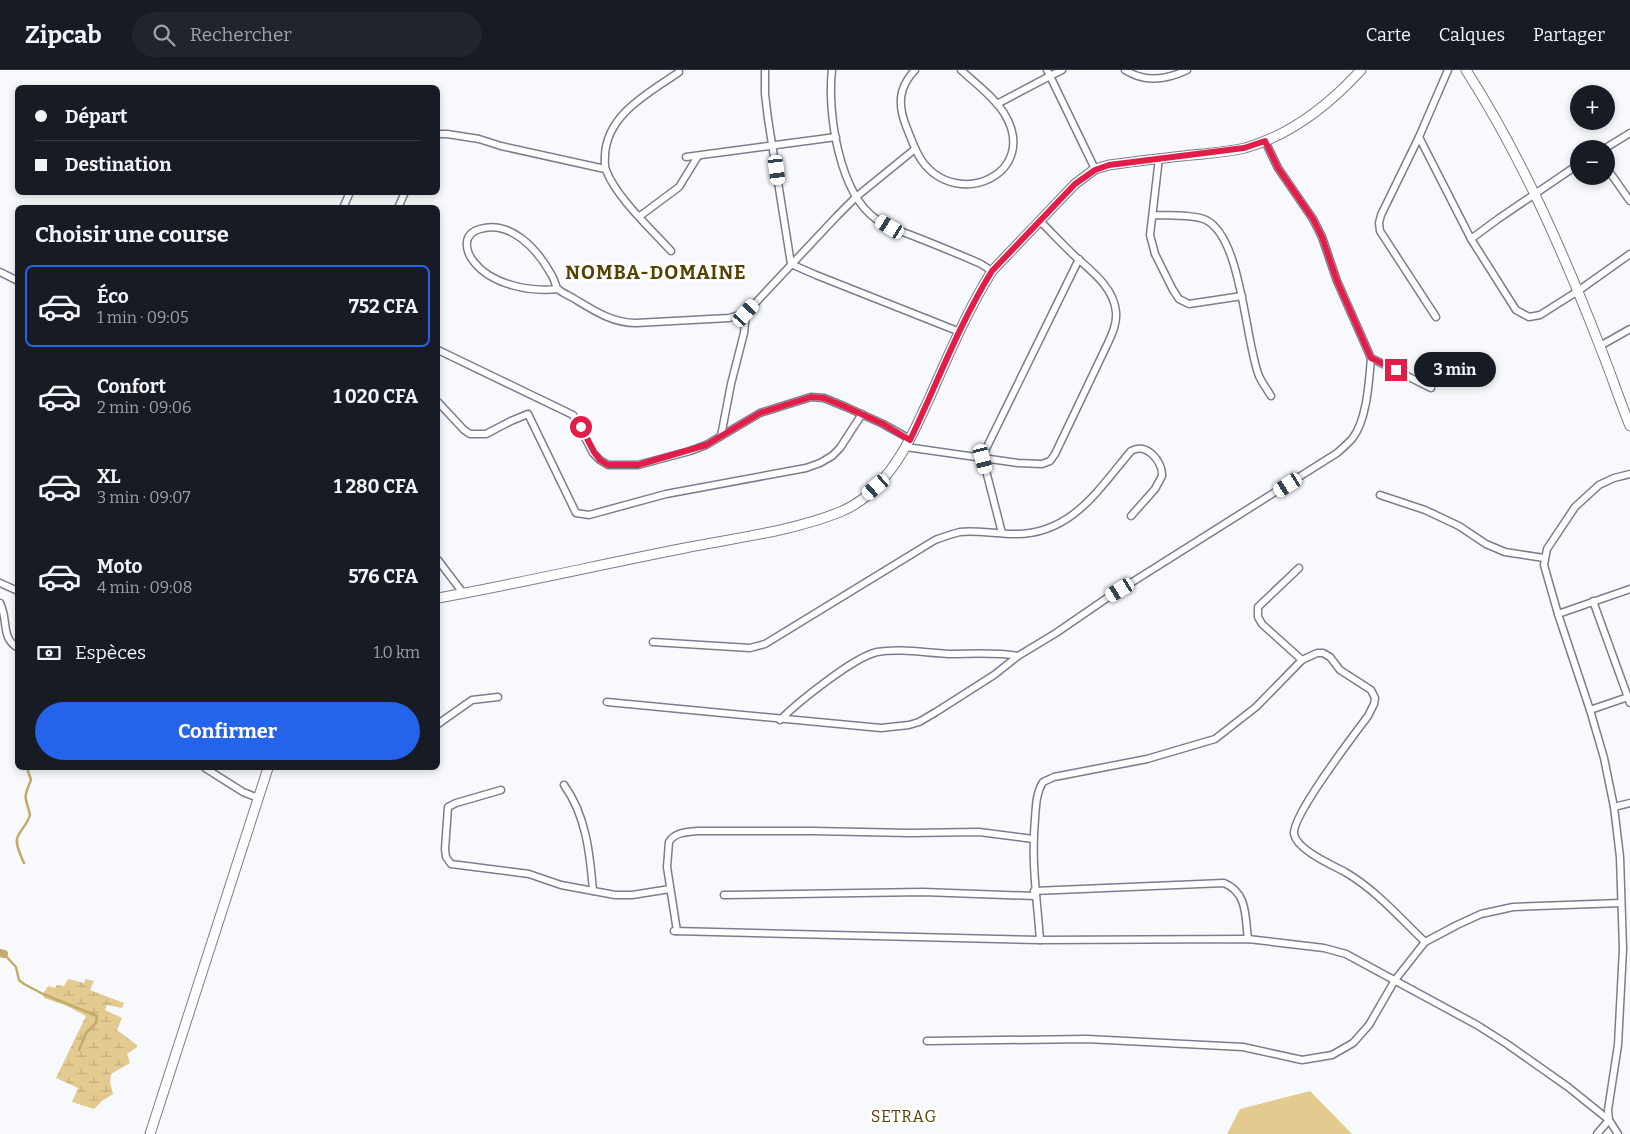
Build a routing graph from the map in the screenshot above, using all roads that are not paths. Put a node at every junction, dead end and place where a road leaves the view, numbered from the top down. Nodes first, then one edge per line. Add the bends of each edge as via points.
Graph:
1 (765, 70) edge
2 (832, 70) edge
3 (915, 70) edge
4 (961, 70) edge
5 (1062, 70) edge
6 (1125, 70) edge
7 (1187, 70) edge
8 (1361, 70) edge
9 (1448, 70) edge
10 (1466, 70) edge
11 (679, 72) dead end
12 (1048, 73) edge
13 (997, 104) junction
14 (1630, 133) edge
15 (440, 134) edge
16 (836, 137) junction
17 (1419, 138) junction
18 (1265, 141) junction
19 (1615, 142) edge
20 (772, 146) junction
21 (915, 149) junction
22 (698, 156) junction
23 (686, 158) dead end
24 (1159, 158) junction
25 (605, 168) junction
26 (1095, 170) junction
27 (1570, 170) edge
28 (1615, 180) edge
29 (1535, 194) junction
30 (856, 197) junction
31 (1630, 201) edge
32 (1153, 215) junction
33 (640, 216) junction
34 (1040, 221) junction
35 (1471, 239) junction
36 (671, 251) dead end
37 (1630, 254) edge
38 (1078, 259) junction
39 (791, 264) junction
40 (992, 271) junction
41 (0, 272) edge
42 (15, 280) edge
43 (558, 289) junction
44 (1578, 291) junction
45 (1242, 296) junction
46 (746, 313) junction
47 (1436, 317) dead end
48 (1630, 329) edge
49 (960, 332) junction
50 (1600, 346) junction
51 (440, 351) edge
52 (1371, 358) junction
53 (1431, 388) dead end
54 (1271, 396) dead end
55 (440, 404) edge
56 (862, 414) junction
57 (1630, 426) edge
58 (720, 436) junction
59 (908, 443) junction
60 (982, 459) junction
61 (1630, 474) edge
62 (1380, 495) dead end
63 (1131, 516) dead end
64 (1002, 533) junction
65 (1544, 558) junction
66 (440, 563) edge
67 (1299, 568) dead end
68 (0, 583) edge
69 (1630, 589) edge
70 (15, 590) edge
71 (463, 593) junction
72 (440, 598) edge
73 (1593, 601) junction
74 (0, 604) edge
75 (1558, 614) junction
76 (654, 642) dead end
77 (15, 646) edge
78 (1018, 656) junction
79 (1302, 660) junction
80 (498, 697) dead end
81 (1629, 700) edge
82 (607, 702) dead end
83 (1590, 710) junction
84 (780, 720) junction
85 (440, 723) edge
86 (208, 770) edge
87 (267, 770) edge
88 (564, 785) dead end
89 (501, 790) dead end
90 (258, 798) junction
91 (1630, 803) edge
92 (1614, 807) junction
93 (1033, 840) junction
94 (670, 890) junction
95 (593, 891) junction
96 (1035, 893) junction
97 (724, 895) dead end
98 (1621, 904) junction
99 (1248, 939) junction
100 (1040, 940) junction
101 (1425, 942) junction
102 (1395, 980) junction
103 (927, 1040) dead end
104 (1609, 1120) junction
105 (150, 1134) edge
106 (1597, 1134) edge
107 (1618, 1134) edge

1 - 20 street
2 - 16 street
3 - 21 street via 900,101
4 - 13 street
5 - 12 street
6 - 7 street via 1157,80
8 - 18 street via 1310,116
9 - 17 street
10 - 29 street via 1494,114
11 - 25 street via 637,100 618,120 606,144
12 - 13 street
12 - 26 street
13 - 21 street via 1014,136 1013,151 999,173 986,181 972,185 946,180 923,162
14 - 19 street
15 - 25 street via 479,139
16 - 20 street
16 - 30 street via 841,160
17 - 35 street
17 - 47 street via 1379,223 1380,231
18 - 24 street via 1244,148
18 - 52 street via 1278,168 1322,237 1337,281
20 - 22 street
20 - 39 street
21 - 30 street
22 - 23 street
22 - 33 street via 679,187
24 - 26 street
24 - 32 street
25 - 33 street via 618,192
26 - 34 street via 1075,184
27 - 29 street
28 - 31 street
29 - 35 street
29 - 44 street
30 - 39 street
30 - 40 street via 875,218 890,227
32 - 45 street via 1197,218 1214,227 1231,257
32 - 45 street via 1150,235 1155,254 1178,299 1196,304
33 - 36 street
34 - 38 street
34 - 40 street
35 - 44 street via 1516,310 1522,314 1529,317 1540,314
37 - 44 street
38 - 60 street
38 - 60 street via 1100,279 1116,310 1113,331 1085,392 1050,461 1018,464
39 - 46 street
39 - 49 street
40 - 49 street
41 - 42 street
43 - 43 street via 534,290 484,272 467,251 468,239 477,230 488,227 504,229 519,236 539,256
43 - 46 street via 606,317 624,323 729,318
44 - 50 street
45 - 54 street via 1259,376
46 - 58 street
48 - 50 street
49 - 59 street
50 - 57 street
51 - 58 street via 573,415 594,452 608,465 638,465 706,445
52 - 53 street
52 - 78 street via 1359,427 1337,453
55 - 56 street via 470,434 486,434 528,414 576,513 589,515 666,494 820,463 840,448
56 - 58 street via 824,398 811,397 760,413
56 - 59 street
59 - 60 street
59 - 71 street via 876,487 855,504 829,516 747,536
60 - 64 street
61 - 65 street via 1614,478 1588,494 1564,522
62 - 65 street via 1425,510 1505,552
63 - 64 street via 1162,476 1161,466 1143,448 1131,451 1091,500 1058,525 1032,533
64 - 76 street via 962,532 935,540 759,646
65 - 75 street
66 - 71 street
67 - 79 street via 1258,606 1257,614 1262,624
68 - 70 street
69 - 73 street
71 - 72 street
73 - 75 street
73 - 81 street
74 - 77 street via 3,614 1,633
75 - 83 street
78 - 84 street via 956,700 909,725 880,728
78 - 84 street via 904,650 871,654 855,661
79 - 93 street via 1256,707 1214,739 1147,759 1047,779 1040,786 1037,797
79 - 101 street via 1323,653 1376,698 1368,716 1311,797 1296,824 1294,835 1308,851 1352,876 1372,892
80 - 85 street via 472,700
81 - 83 street
82 - 84 street
83 - 92 street
86 - 90 street
87 - 90 street
88 - 95 street via 580,812
89 - 95 street via 448,807 446,857 450,864 529,874
90 - 105 street
91 - 92 street
92 - 98 street
93 - 94 street via 979,832 686,832 674,836 669,842 667,867
93 - 96 street
94 - 95 street via 632,895
94 - 100 street via 675,931
96 - 97 street
96 - 99 street via 1224,883 1233,886 1241,896
96 - 100 street
98 - 101 street via 1513,907 1481,914
98 - 104 street via 1622,996
99 - 100 street
99 - 102 street via 1324,948 1346,954
101 - 102 street
102 - 103 street via 1369,1025 1353,1043 1332,1055 1302,1060 1243,1048 1087,1038
102 - 104 street via 1507,1044
104 - 106 street
104 - 107 street

